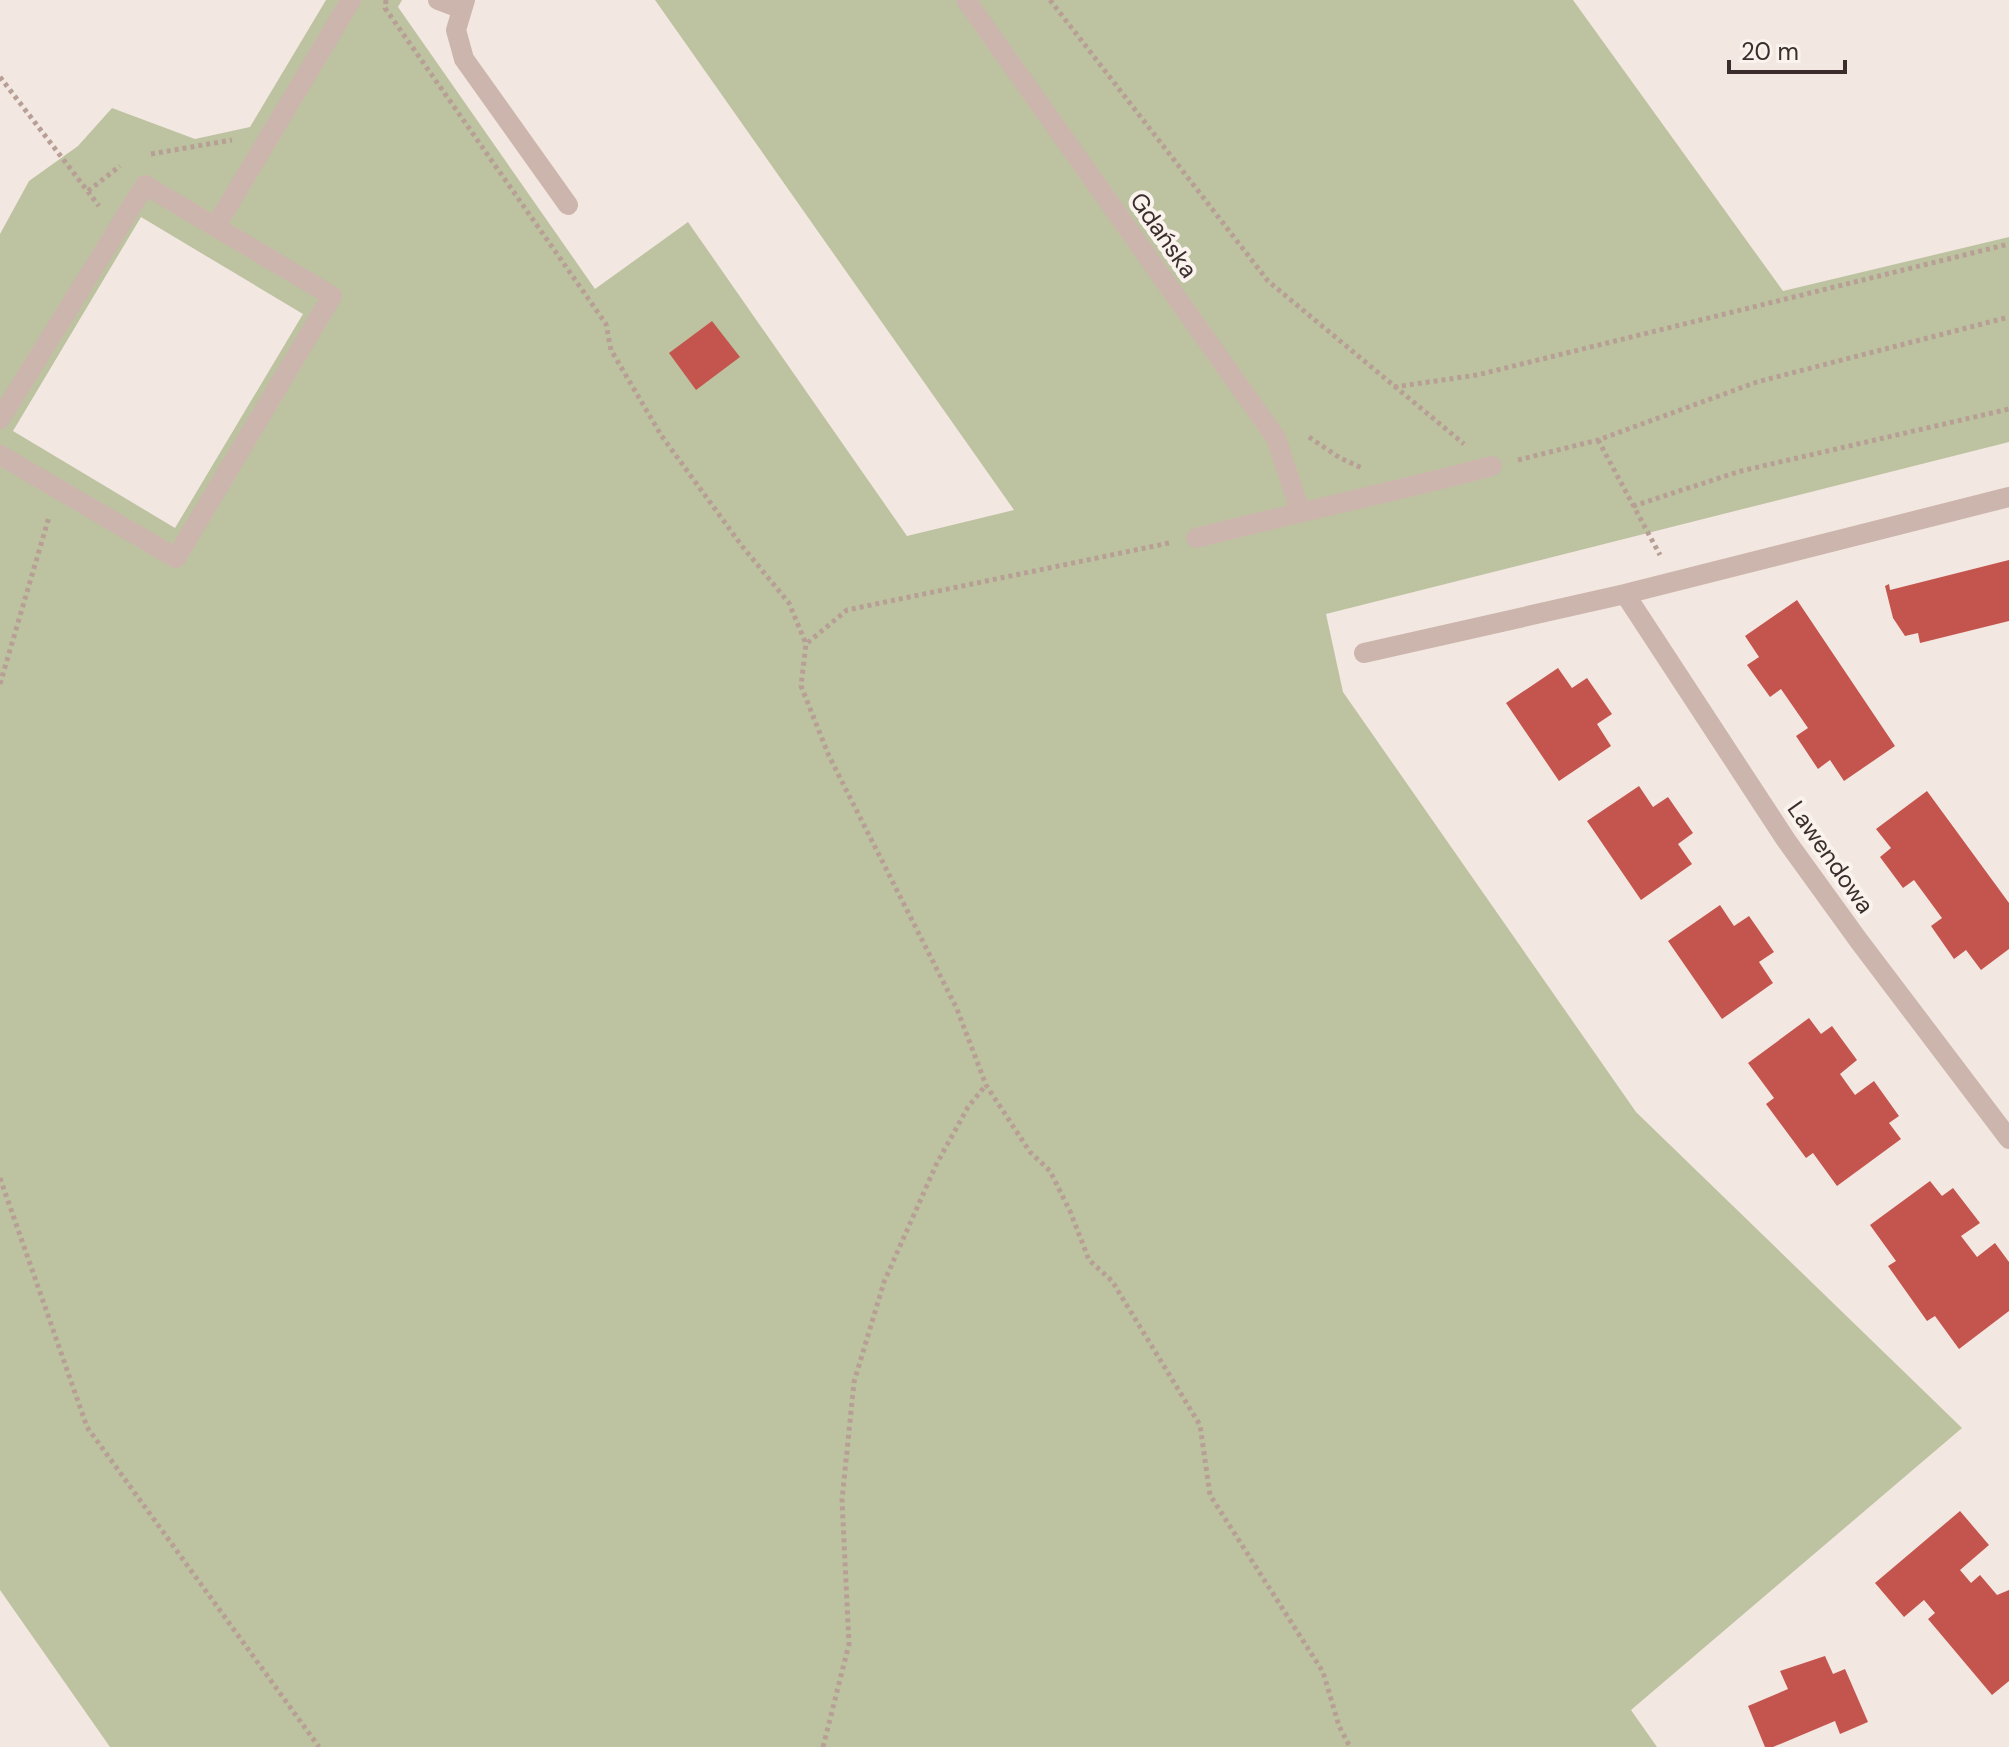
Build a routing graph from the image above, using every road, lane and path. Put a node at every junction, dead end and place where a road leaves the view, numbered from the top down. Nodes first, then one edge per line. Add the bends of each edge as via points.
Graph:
1 (351, 0) edge
2 (386, 0) edge
3 (438, 0) edge
4 (966, 0) edge
5 (1050, 0) edge
6 (463, 5) edge
7 (0, 77) edge
8 (245, 138) dead end
9 (137, 157) dead end
10 (130, 160) dead end
11 (88, 191) junction
12 (568, 205) dead end
13 (105, 212) dead end
14 (216, 226) junction
15 (2009, 244) edge
16 (2009, 317) edge
17 (1393, 387) junction
18 (2009, 409) edge
19 (0, 419) edge
20 (1598, 440) junction
21 (0, 455) edge
22 (1492, 466) junction
23 (2009, 497) edge
24 (1633, 506) junction
25 (1300, 511) junction
26 (50, 515) dead end
27 (1196, 538) joint
28 (1675, 581) junction
29 (1625, 594) junction
30 (806, 644) junction
31 (1364, 653) dead end
32 (0, 684) edge
33 (986, 1085) junction
34 (2009, 1139) edge
35 (0, 1178) edge
36 (319, 1747) edge
37 (823, 1747) edge
38 (1350, 1747) edge

1 - 14 street
2 - 30 path via 385,8 606,324 611,350 661,435 789,603
3 - 6 street
4 - 25 street, Gdańska via 1276,438
5 - 17 path via 1268,281
6 - 12 street via 456,30 464,59
7 - 11 path
8 - 9 path
10 - 11 path
11 - 13 path
14 - 19 street via 145,185
14 - 21 street via 332,296 176,558
15 - 17 path via 1477,375
16 - 20 path via 1757,382
17 - 22 path
18 - 24 path via 1741,471
20 - 22 path
20 - 24 path
22 - 25 street
23 - 28 street
24 - 28 path
25 - 27 street
26 - 32 path
27 - 30 path via 847,610
28 - 29 street
29 - 31 street
29 - 34 street, Lawendowa via 1786,840
30 - 33 path via 801,686 829,756 957,1009
33 - 37 path via 936,1165 884,1282 854,1382 842,1500 849,1644
33 - 38 path via 1030,1152 1050,1171 1089,1260 1112,1281 1200,1425 1210,1495 1323,1672
35 - 36 path via 87,1427

